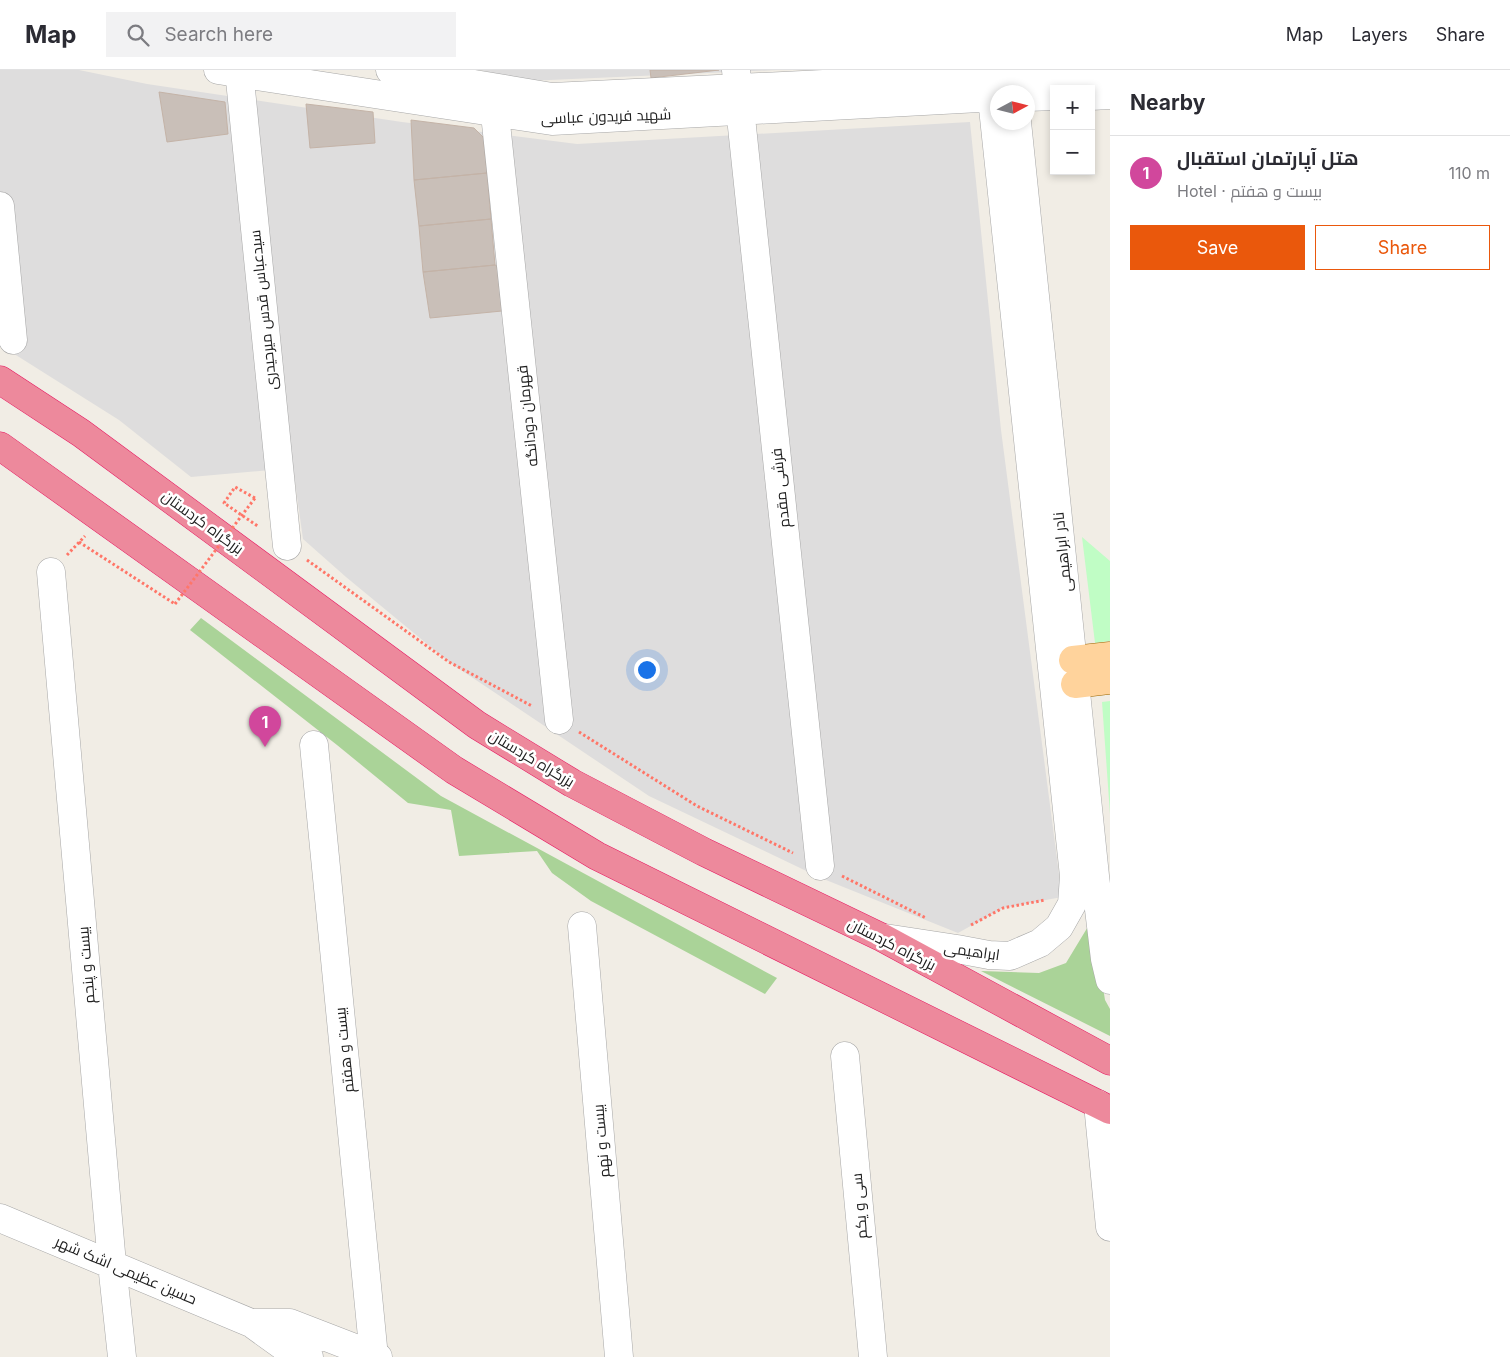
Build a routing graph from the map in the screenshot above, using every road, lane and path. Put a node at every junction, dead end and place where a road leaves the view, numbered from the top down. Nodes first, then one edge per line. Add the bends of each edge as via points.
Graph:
1 (390, 70) edge
2 (232, 71) edge
3 (1110, 73) edge
4 (491, 78) edge
5 (1004, 84) edge
6 (738, 90) edge
7 (1050, 95) edge
8 (1110, 95) edge
9 (1095, 96) edge
10 (495, 113) junction
11 (1018, 130) edge
12 (0, 206) edge
13 (12, 340) dead end
14 (0, 380) edge
15 (0, 446) edge
16 (102, 519) junction
17 (79, 542) junction
18 (287, 546) joint
19 (51, 572) joint
20 (1110, 656) edge
21 (1063, 673) junction
22 (1110, 680) edge
23 (559, 720) dead end
24 (314, 745) dead end
25 (820, 866) joint
26 (1074, 876) junction
27 (932, 920) dead end
28 (582, 926) dead end
29 (965, 929) dead end
30 (883, 938) junction
31 (1110, 980) edge
32 (845, 1056) dead end
33 (1110, 1061) edge
34 (1104, 1107) edge
35 (0, 1218) edge
36 (1110, 1227) edge
37 (112, 1264) junction
38 (251, 1322) junction
39 (375, 1356) edge
40 (122, 1357) edge
41 (309, 1357) edge
42 (619, 1357) edge
43 (873, 1357) edge

1 - 4 street, شهید فریدون عباسی
2 - 10 street, شهید فریدون عباسی
2 - 18 street, سیدعباس قدس میرحیدری
3 - 5 street, شهید فریدون عباسی
4 - 6 street, شهید فریدون عباسی via 552,97
4 - 10 street, قهرمان دودانگه
5 - 6 street, شهید فریدون عباسی
5 - 7 street, شهید فریدون عباسی
5 - 21 street, نادر ابراهیمی
6 - 10 street, شهید فریدون عباسی via 552,121
6 - 25 street, فرشی مقدم
8 - 9 street
10 - 23 street, قهرمان دودانگه
11 - 21 street, نادر ابراهیمی
12 - 13 street
14 - 30 highway, بزرگراه کردستان via 81,432 478,725 590,792 704,852
15 - 16 highway
16 - 17 path
16 - 34 highway via 454,770 597,856
17 - 18 path, bridge via 174,604 255,498 235,487 224,503
17 - 19 path
19 - 37 street, بیست و پنجم
20 - 21 main road
21 - 22 main road
21 - 26 street, نادر ابراهیمی
21 - 31 street, نادر ابراهیمی
24 - 39 street, بیست و هفتم
25 - 27 path
26 - 29 path via 1062,897 1003,908
26 - 30 street, ابراهیمی via 1072,904 1059,927 1040,943 1010,956
28 - 42 street, بیست و نهم
30 - 33 highway, بزرگراه کردستان
32 - 43 street, سی و یکم
34 - 36 street
35 - 37 street, حسین عظیمی اشک شهر
37 - 38 street, حسین عظیمی اشک شهر
37 - 40 street, بیست و پنجم
38 - 39 street, حسین عظیمی اشک شهر via 290,1323
38 - 41 street, حسین عظیمی اشک شهر via 283,1346

